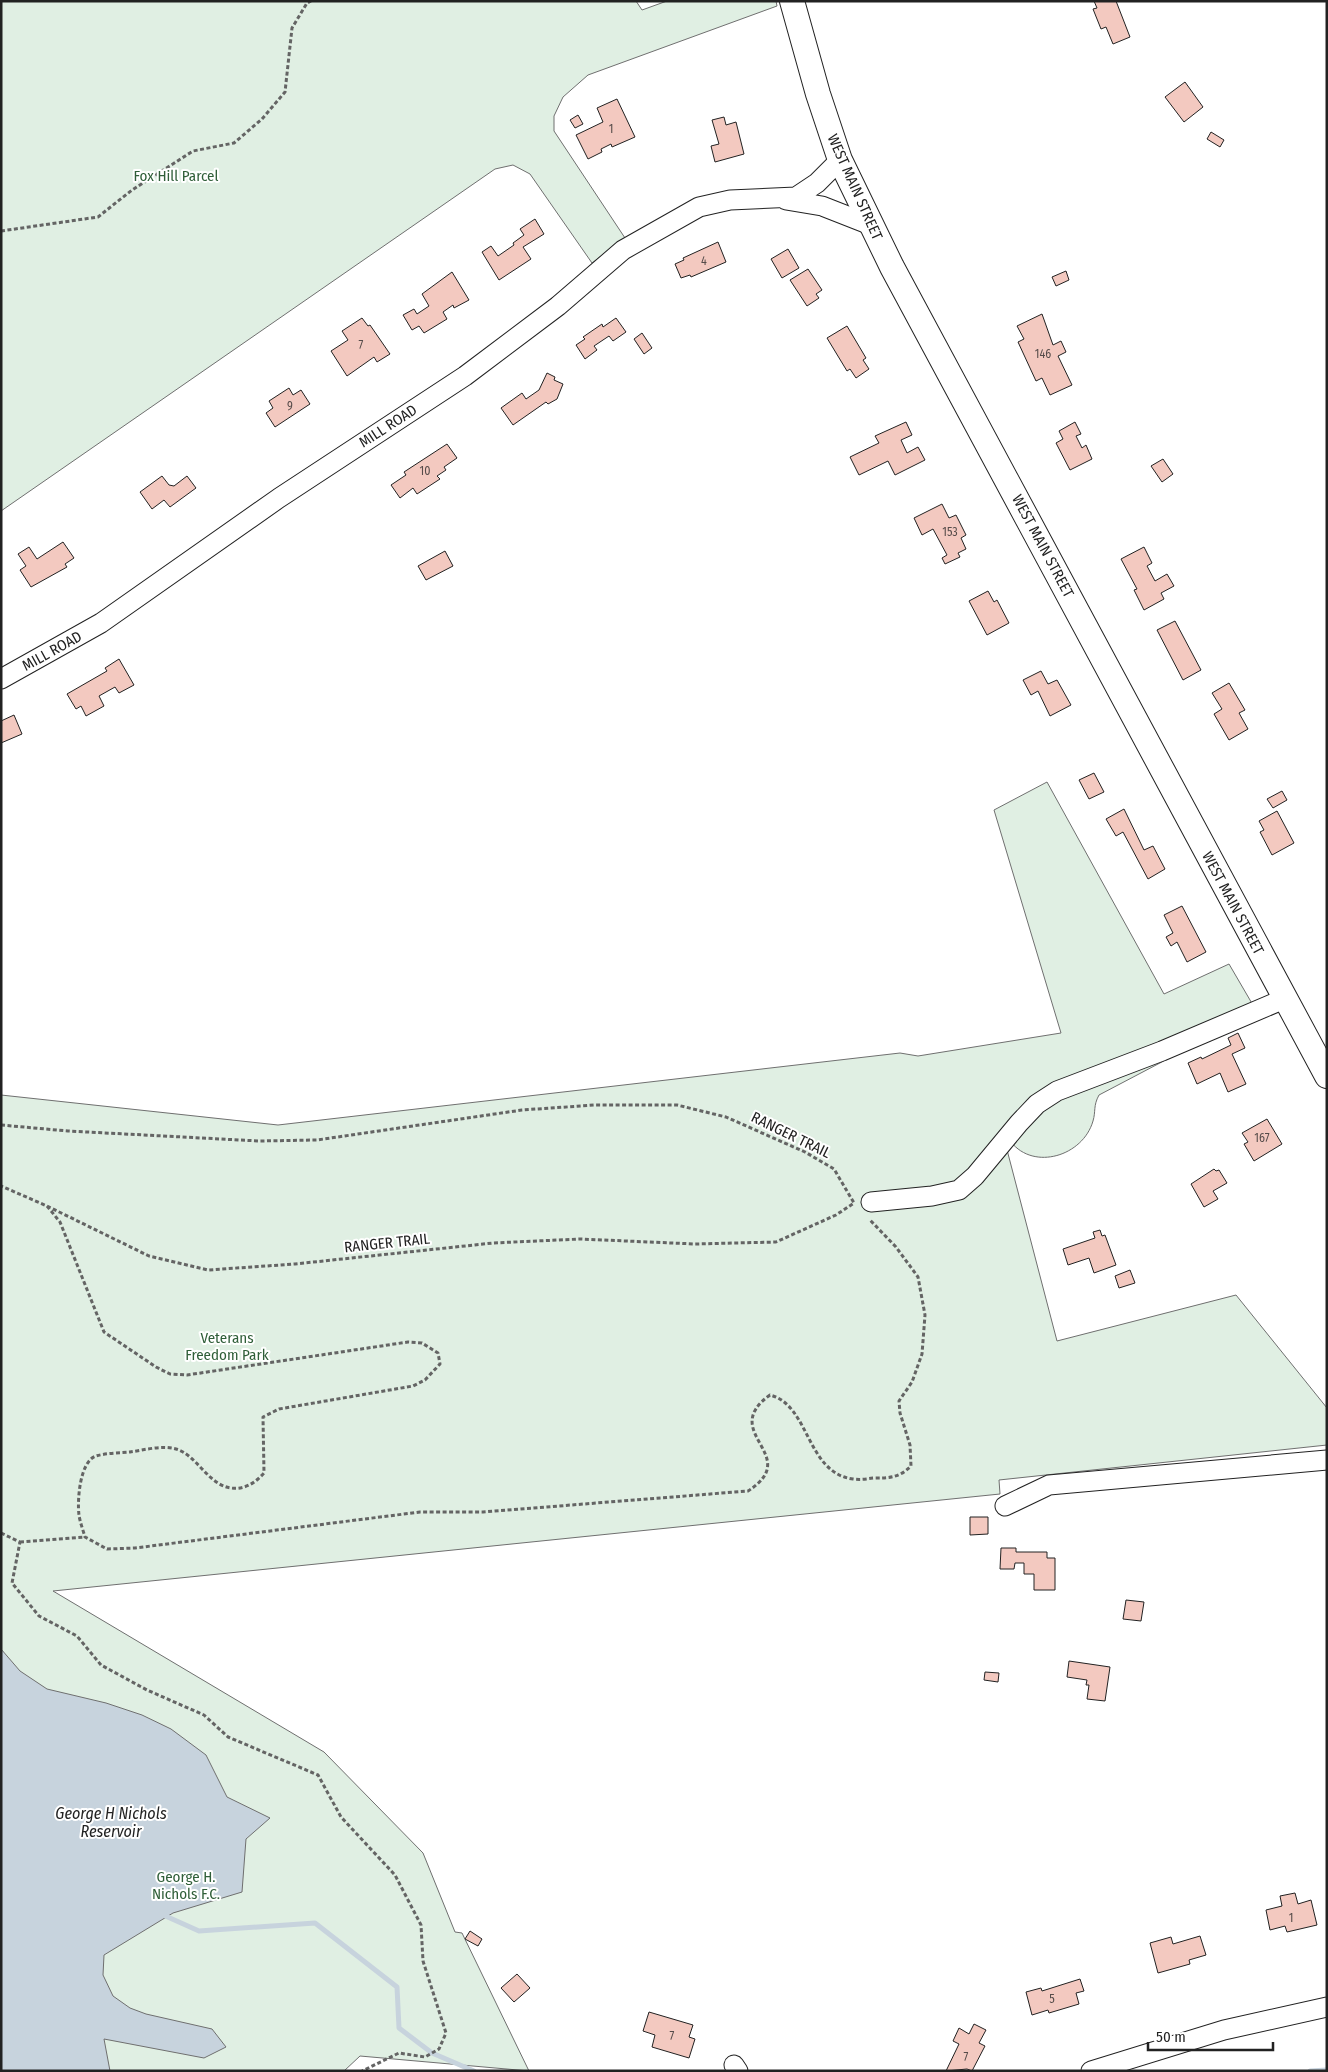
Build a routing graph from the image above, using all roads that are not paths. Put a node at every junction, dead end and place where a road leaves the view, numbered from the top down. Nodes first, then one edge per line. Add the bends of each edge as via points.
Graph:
1 (792, 1) edge
2 (840, 160) junction
3 (781, 199) junction
4 (873, 226) junction
5 (1, 679) edge
6 (1284, 999) junction
7 (1327, 1076) edge
8 (863, 1207) road end
9 (1327, 1460) edge
10 (1005, 1506) dead end
11 (1327, 2007) edge
12 (1091, 2071) edge

1 - 2 main road, WEST MAIN STREET
2 - 3 street, MILL ROAD via 808,191
2 - 4 main road, WEST MAIN STREET
3 - 4 street, MILL ROAD via 822,206
3 - 5 street, MILL ROAD via 730,200 699,207 623,250 558,306 465,376 279,498 101,623
4 - 6 main road, WEST MAIN STREET via 926,334 1000,465
6 - 7 main road, WEST MAIN STREET
6 - 8 street via 1057,1091 1025,1116 975,1176 959,1190
9 - 10 street via 1049,1485
11 - 12 street via 1224,2030

